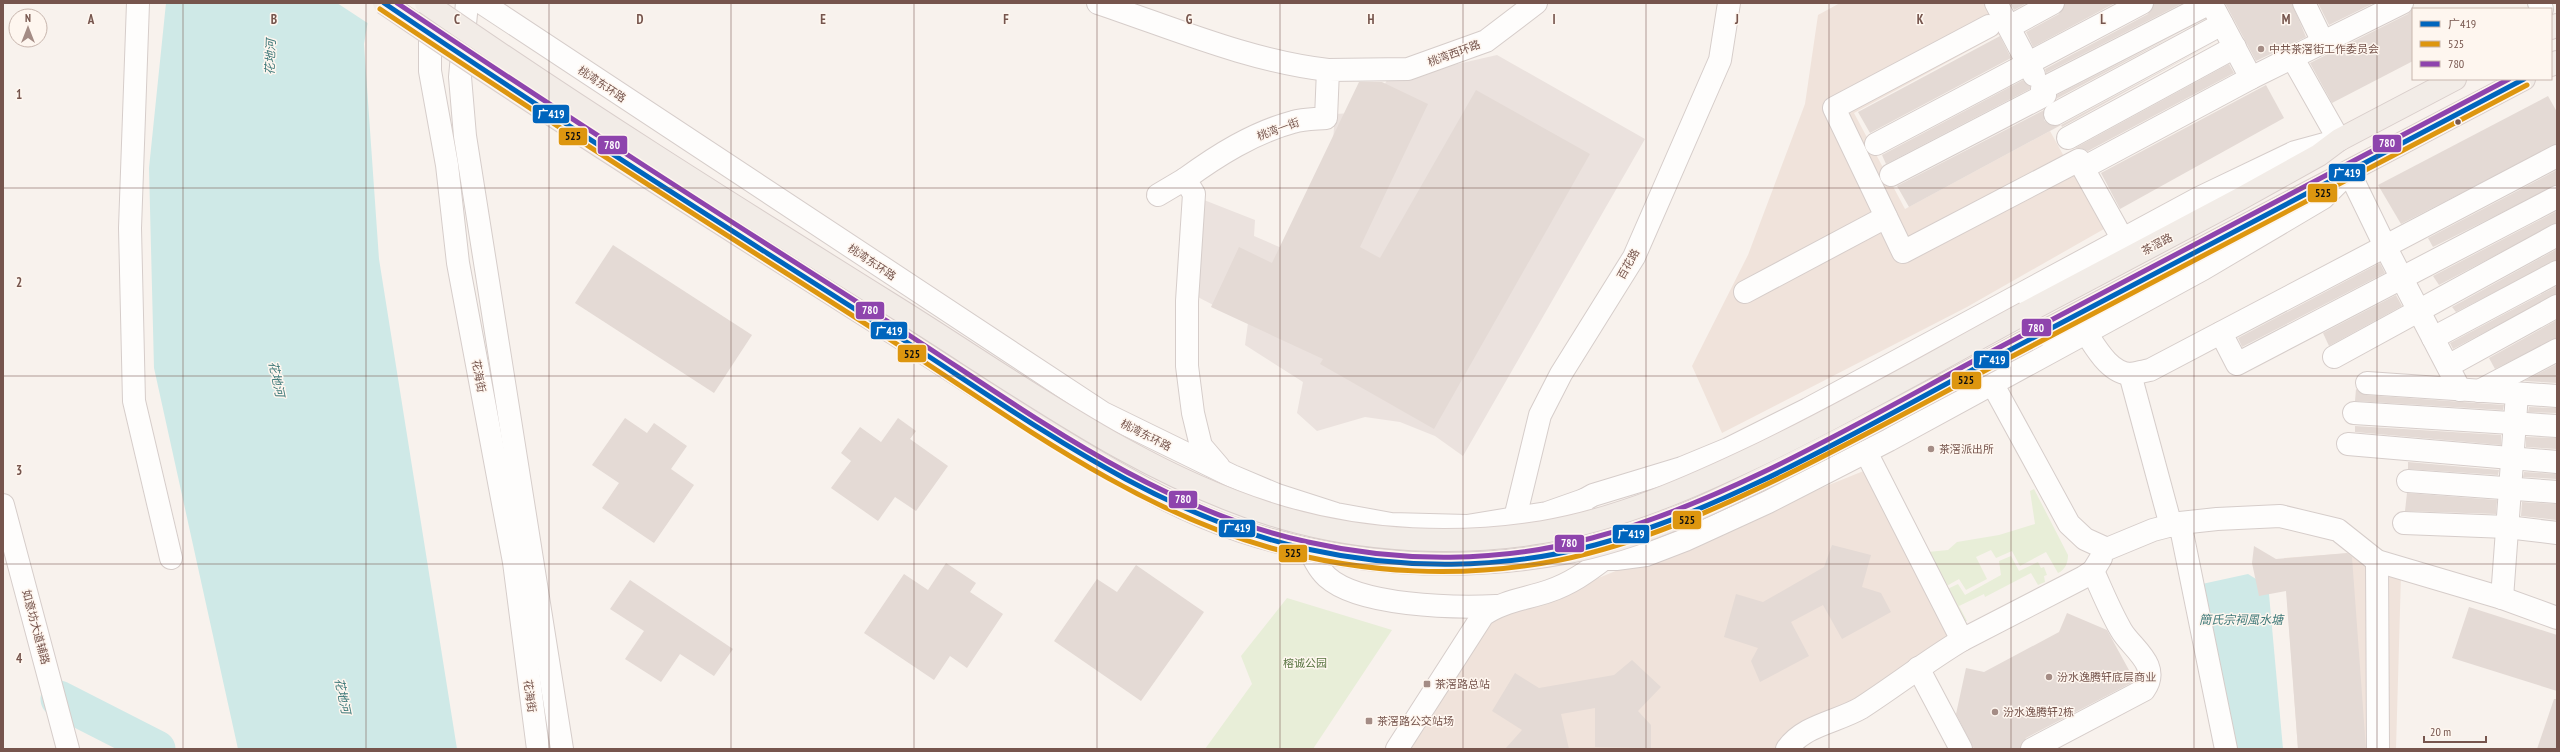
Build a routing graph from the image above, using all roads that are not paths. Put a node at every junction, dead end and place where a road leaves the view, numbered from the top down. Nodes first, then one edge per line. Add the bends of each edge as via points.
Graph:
1 (138, 3) edge
2 (384, 3) edge
3 (426, 3) edge
4 (433, 3) edge
5 (467, 3) edge
6 (482, 3) edge
7 (1098, 3) edge
8 (1536, 3) edge
9 (1729, 3) edge
10 (1996, 3) edge
11 (2053, 3) edge
12 (2142, 3) edge
13 (2210, 3) edge
14 (2402, 3) edge
15 (2306, 4) edge
16 (2222, 24) junction
17 (1999, 26) junction
18 (2323, 42) junction
19 (2235, 48) junction
20 (2292, 57) junction
21 (2028, 62) junction
22 (1328, 70) junction
23 (2251, 78) junction
24 (2453, 80) edge
25 (2522, 80) edge
26 (2043, 92) junction
27 (2055, 114) junction
28 (2068, 138) junction
29 (2339, 140) junction
30 (1876, 144) dead end
31 (2557, 156) edge
32 (2081, 164) junction
33 (2349, 172) junction
34 (1892, 175) dead end
35 (1185, 179) junction
36 (1158, 195) dead end
37 (2557, 197) edge
38 (1886, 217) junction
39 (2557, 235) edge
40 (2122, 238) junction
41 (2385, 246) junction
42 (2557, 272) edge
43 (2402, 278) junction
44 (1746, 292) dead end
45 (2557, 306) edge
46 (2418, 310) junction
47 (2086, 333) junction
48 (2220, 333) junction
49 (2433, 338) junction
50 (2557, 350) edge
51 (2334, 357) dead end
52 (2448, 366) junction
53 (2130, 374) junction
54 (1992, 383) junction
55 (2367, 383) dead end
56 (2469, 390) junction
57 (2517, 394) junction
58 (2557, 396) edge
59 (2354, 413) dead end
60 (2514, 424) junction
61 (2557, 426) edge
62 (2348, 444) dead end
63 (1866, 452) junction
64 (2512, 460) junction
65 (2557, 462) edge
66 (1222, 471) junction
67 (2408, 481) dead end
68 (2510, 488) junction
69 (2557, 492) edge
70 (1277, 495) junction
71 (1584, 500) junction
72 (3, 505) edge
73 (1515, 518) junction
74 (2404, 523) dead end
75 (1391, 524) junction
76 (2175, 524) junction
77 (2507, 527) junction
78 (2557, 534) edge
79 (2107, 549) junction
80 (171, 558) dead end
81 (1604, 559) junction
82 (2377, 561) junction
83 (2088, 574) junction
84 (1355, 592) junction
85 (2502, 598) junction
86 (1496, 606) junction
87 (2557, 618) edge
88 (1962, 640) junction
89 (1918, 668) junction
90 (1965, 747) edge
91 (68, 749) edge
92 (538, 749) edge
93 (562, 749) edge
94 (1397, 749) edge
95 (1787, 749) edge
96 (2032, 749) edge
97 (2226, 749) edge
98 (2378, 749) edge

1 - 80 street via 130,228 134,401
2 - 33 main road, bridge via 639,173 1138,486 1238,530 1295,547 1349,558 1471,563 1519,560 1611,542 1662,524 1764,478
3 - 29 main road, 茶滘路, bridge via 757,220 1135,455 1187,481 1283,518 1388,538 1451,539 1541,532 1597,521 1656,501 1804,433 2240,199 2319,155
4 - 92 street, 花海街 via 430,23 430,71 447,165 458,263 514,562
5 - 93 street, 花海街 via 460,77 465,136
6 - 66 street, 桃湾东环路 via 1103,413
7 - 22 street via 1250,54 1296,66
8 - 22 street, 桃湾西环路 via 1486,41 1408,69
9 - 73 street, 百花路 via 1720,60 1634,257 1561,374 1540,416
10 - 17 street
11 - 17 street
12 - 21 street
13 - 16 street
13 - 26 street
14 - 18 street
15 - 18 street
16 - 19 street
16 - 27 street
17 - 21 street
17 - 38 street via 1834,108
18 - 20 street
19 - 23 street
19 - 28 street
20 - 23 street
20 - 29 street
21 - 26 street
21 - 30 street
22 - 35 street, 桃湾一街 via 1326,118 1294,121 1265,133 1222,152
23 - 32 street
24 - 29 main road, 茶滘路
25 - 33 main road
26 - 27 street
26 - 34 street
27 - 28 street
28 - 32 street
29 - 40 street via 2295,152
31 - 41 street
32 - 38 street via 1903,252
32 - 40 street
33 - 41 street
33 - 47 street via 2323,198 2299,214
35 - 36 street, 桃湾一街
35 - 66 street via 1194,194 1186,301 1189,385 1201,446
37 - 43 street
38 - 44 street
39 - 46 street
40 - 71 street via 1808,409 1728,449 1682,468 1621,485
41 - 43 street
41 - 48 street
42 - 49 street
43 - 46 street
43 - 48 street via 2237,364
45 - 52 street
46 - 49 street
46 - 51 street
47 - 53 street via 2101,355 2116,369
47 - 54 street
48 - 53 street via 2150,370
49 - 52 street
50 - 56 street
52 - 56 street
53 - 76 street
54 - 63 street
54 - 79 street via 2070,524 2085,539
55 - 56 street
56 - 57 street
57 - 58 street
57 - 60 street
59 - 60 street
60 - 61 street
60 - 64 street
62 - 64 street
63 - 81 street via 1768,502 1685,540 1646,555
63 - 88 street
64 - 65 street
64 - 68 street
66 - 70 street, 桃湾东环路
67 - 68 street
68 - 69 street
68 - 77 street
70 - 75 street, 桃湾东环路 via 1336,514
70 - 84 street via 1326,577 1342,588
71 - 73 street via 1547,513
71 - 81 street via 1580,509 1580,526 1584,541 1596,555
72 - 91 street, 如意坊大道辅路
73 - 75 street via 1467,526
74 - 77 street
75 - 84 street via 1366,523 1352,526 1337,537 1334,549 1335,569
76 - 79 street
76 - 82 street via 2217,518 2280,516 2338,530
76 - 97 street
77 - 78 street
77 - 85 street
79 - 83 street
81 - 86 street via 1578,579 1550,591
82 - 85 street
82 - 98 street
83 - 88 street
83 - 96 street via 2124,635 2142,653 2148,670 2149,684 2144,690
84 - 86 street via 1423,605 1462,608
85 - 87 street
86 - 94 street via 1483,615
88 - 89 street
89 - 90 street
89 - 95 street via 1859,708 1793,740

